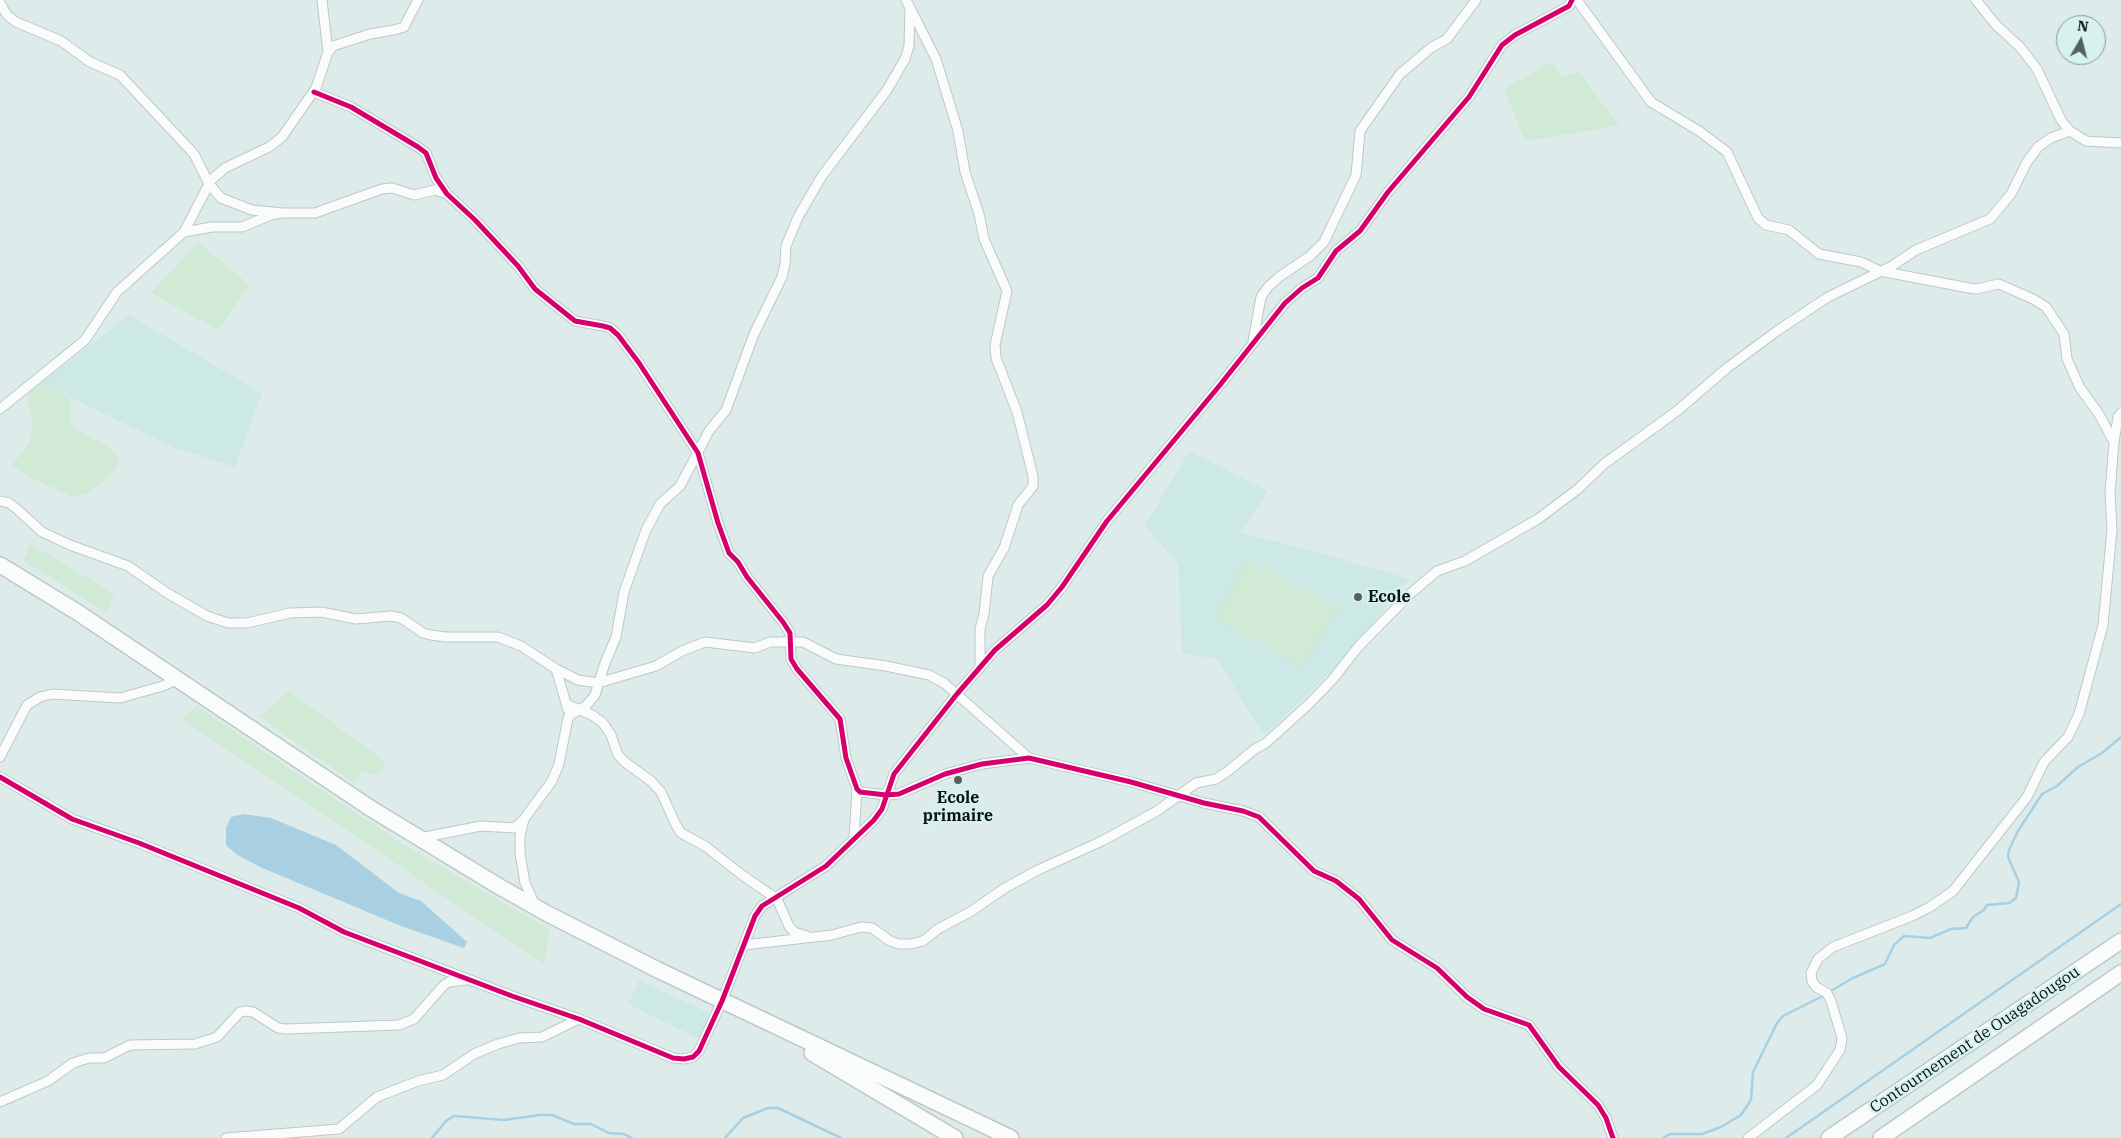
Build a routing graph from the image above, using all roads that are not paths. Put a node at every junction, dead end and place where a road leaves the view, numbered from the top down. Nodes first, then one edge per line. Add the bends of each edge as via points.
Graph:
1 (322, 0) edge
2 (418, 0) edge
3 (1475, 0) edge
4 (1572, 0) edge
5 (1577, 0) edge
6 (1976, 0) edge
7 (0, 3) edge
8 (908, 4) edge
9 (328, 52) junction
10 (314, 92) junction
11 (2070, 131) junction
12 (2121, 143) edge
13 (209, 184) junction
14 (447, 194) junction
15 (282, 213) junction
16 (184, 232) junction
17 (1880, 271) junction
18 (1253, 344) junction
19 (0, 409) edge
20 (2121, 413) edge
21 (2114, 442) junction
22 (698, 453) junction
23 (0, 501) edge
24 (0, 565) edge
25 (790, 641) junction
26 (980, 668) junction
27 (556, 669) junction
28 (178, 679) junction
29 (598, 683) junction
30 (957, 694) junction
31 (568, 705) junction
32 (580, 709) junction
33 (568, 718) junction
34 (0, 757) edge
35 (1029, 758) junction
36 (0, 777) edge
37 (857, 789) junction
38 (886, 795) junction
39 (1180, 795) junction
40 (524, 819) junction
41 (420, 838) junction
42 (854, 839) junction
43 (775, 897) junction
44 (536, 908) junction
45 (812, 937) junction
46 (2121, 941) edge
47 (744, 944) junction
48 (2121, 973) edge
49 (469, 979) junction
50 (722, 1001) junction
51 (579, 1019) junction
52 (0, 1102) edge
53 (226, 1138) edge
54 (955, 1138) edge
55 (1011, 1138) edge
56 (1613, 1138) edge
57 (1748, 1138) edge
58 (1829, 1138) edge
59 (1880, 1138) edge

1 - 9 street
2 - 9 street via 404,27 340,43
3 - 18 street via 1447,39 1432,47 1400,74 1360,131 1356,175 1324,242 1310,256 1279,276 1261,297
4 - 18 street via 1569,6 1502,45 1469,97 1388,192 1360,231 1336,251 1318,278 1284,303
5 - 17 street via 1651,102 1727,152 1758,218 1766,225 1789,230 1819,254 1861,262
6 - 11 street via 2037,69 2061,120
7 - 13 street via 16,22 60,41 90,62 120,75 194,154
8 - 22 street via 909,46 906,59 887,90 822,176 798,217 786,246 782,277 754,334 729,403
8 - 26 street via 936,59 958,131 965,172 984,239 1007,291 995,345 996,358 1017,412 1033,476 1033,486 1018,505 1004,548 988,576 980,629
9 - 10 street
10 - 13 street via 282,137 269,147 224,168
10 - 14 street via 351,107 426,153
11 - 12 street via 2086,141
11 - 17 street via 2038,147 2026,162 2011,194 1990,219 1916,250
13 - 15 street via 221,198 252,210
13 - 16 street
14 - 15 street via 435,190 414,195 392,188 382,189 315,213
14 - 22 street via 518,266 535,289 575,321 610,328 618,335
15 - 16 street via 242,227 212,227
16 - 19 street via 117,292 75,350
17 - 21 street via 1976,289 1999,284 2046,307 2064,334 2067,359 2080,388
17 - 39 street via 1828,297 1777,331 1538,519 1465,561 1438,571 1410,594 1309,704 1266,743 1228,771 1196,783
18 - 26 street via 1107,521 1047,605 995,650
20 - 21 street
21 - 57 street via 2110,494 2112,530 2103,625 2079,714 2068,737 2044,762 2027,797 1953,891 1912,916 1833,947 1818,959 1811,973 1812,981 1827,993 1831,1001 1842,1038 1840,1050 1817,1085
22 - 25 street via 729,553 784,622
22 - 29 street via 680,486 660,504 646,530 624,592 616,638
23 - 27 street via 9,503 42,532 128,566 167,593 216,620 247,623 290,613 313,612 356,619 391,616 431,635 498,637 521,646
24 - 28 main road
25 - 29 street via 770,642 755,648 705,642 656,666
25 - 30 street via 803,642 836,660 929,675
25 - 37 street via 791,659 797,669 840,719 846,758
26 - 30 street
27 - 29 street via 578,680
27 - 31 street
28 - 34 street via 120,698 52,694 40,697 27,705
28 - 41 main road
29 - 32 street via 595,695
30 - 35 street
30 - 38 street via 894,774
31 - 32 street
31 - 33 street
32 - 33 street
32 - 43 street via 604,723 618,755 661,792 682,833 706,846
33 - 40 street via 559,764 552,781
35 - 38 street via 963,769 899,794
35 - 39 street
36 - 49 street via 72,819 299,908 344,932
37 - 38 street via 864,794
37 - 42 street
38 - 42 street via 882,809
39 - 45 street via 1102,841 1005,888 923,941 898,944 872,928 860,927 832,936
39 - 56 street via 1259,817 1314,871 1336,881 1359,899 1392,940 1437,968 1484,1009 1529,1025 1559,1067 1598,1105
40 - 41 street via 516,828 481,826
40 - 44 street via 520,836 522,870
41 - 44 main road
42 - 43 street via 826,866
43 - 45 street via 788,926 794,932
43 - 47 street via 755,916
44 - 50 main road
45 - 47 street
46 - 58 main road, Contournement de Ouagadougou
47 - 50 street
48 - 59 main road
49 - 51 street
49 - 52 street via 444,985 406,1024 286,1029 278,1028 253,1012 240,1012 217,1037 195,1044 130,1045 104,1058 73,1063 48,1081
50 - 51 street via 699,1051 684,1059 673,1058
50 - 54 main road
50 - 55 main road
51 - 53 street via 542,1037 519,1038 498,1044 474,1054 443,1075 377,1097 339,1129

